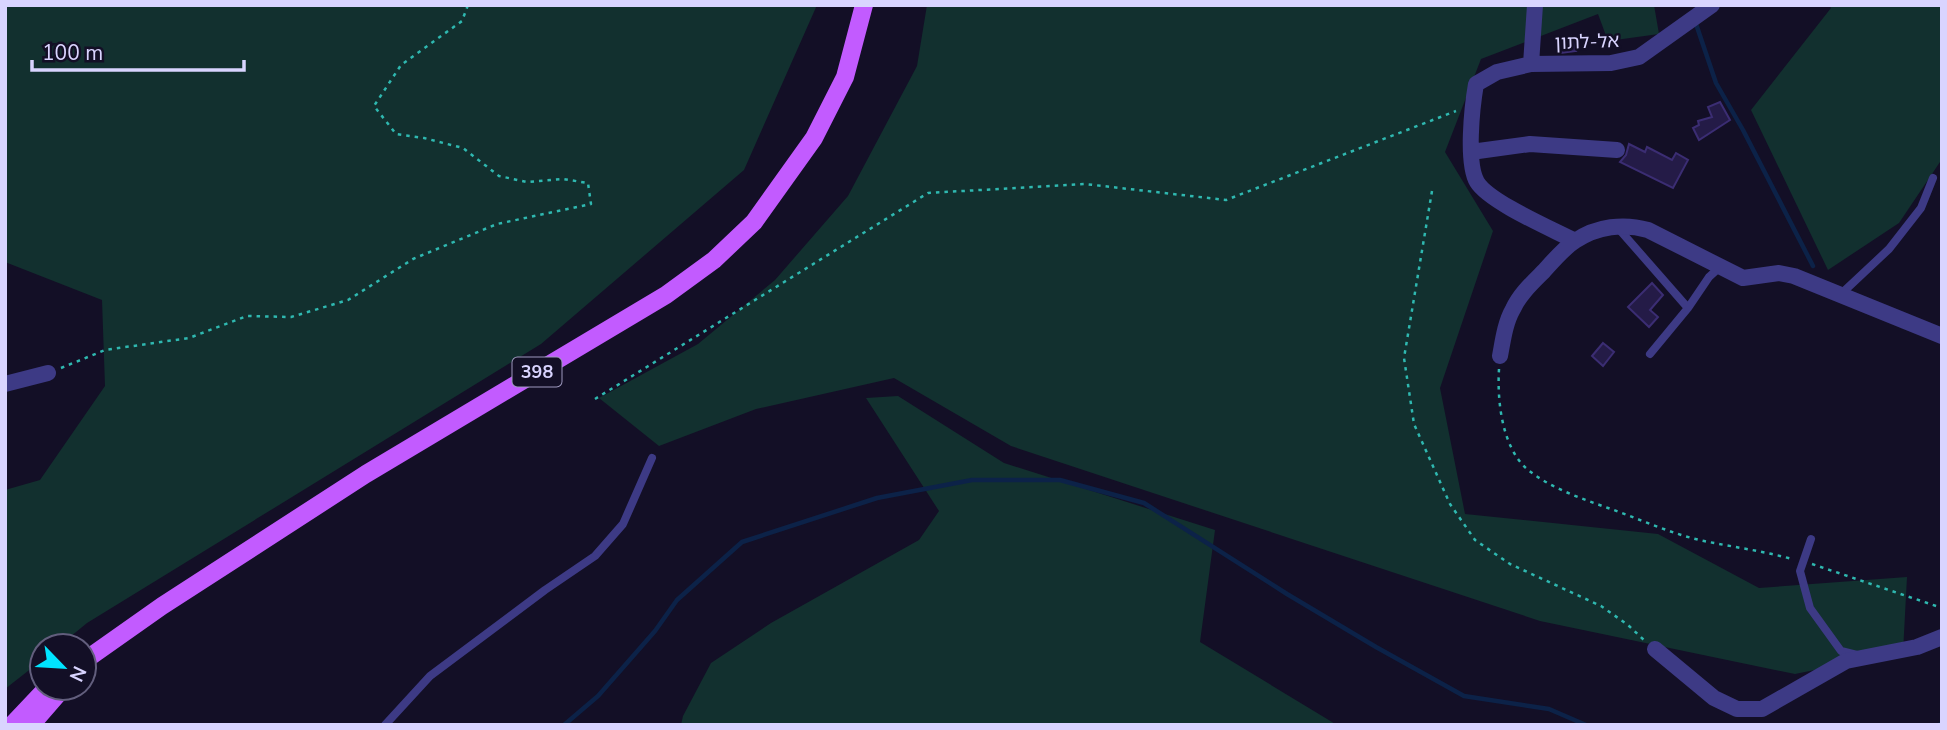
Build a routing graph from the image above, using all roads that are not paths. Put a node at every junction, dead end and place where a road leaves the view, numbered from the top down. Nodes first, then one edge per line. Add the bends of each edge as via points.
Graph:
1 (864, 5) edge
2 (1535, 5) edge
3 (1712, 5) edge
4 (1531, 64) junction
5 (1617, 150) dead end
6 (1471, 152) junction
7 (1933, 178) dead end
8 (1616, 226) junction
9 (1575, 241) junction
10 (1720, 267) junction
11 (1841, 294) junction
12 (1688, 307) junction
13 (1942, 336) edge
14 (1650, 354) dead end
15 (1500, 356) road end
16 (48, 373) road end
17 (5, 384) edge
18 (652, 458) dead end
19 (1811, 539) dead end
20 (1942, 637) edge
21 (106, 647) junction
22 (1655, 649) road end
23 (98, 652) edge
24 (98, 655) edge
25 (1866, 657) junction
26 (34, 702) edge
27 (51, 702) edge
28 (12, 725) edge
29 (31, 725) edge
30 (385, 725) edge

1 - 21 main road, 398 via 845,77 814,138 754,222 714,260 666,295 355,481
2 - 4 street
3 - 4 street, אל-לתון via 1639,57 1611,63
4 - 6 street, אל-לתון via 1497,72 1476,85
5 - 6 street via 1530,144
6 - 9 street via 1476,181 1492,198
7 - 11 lane via 1921,208 1889,250
8 - 9 street
8 - 10 street via 1648,230
8 - 12 lane
9 - 15 street via 1520,295 1504,331
10 - 11 street via 1743,278 1779,273 1794,276
10 - 12 lane
11 - 13 street
12 - 14 lane
16 - 17 street
18 - 30 lane via 623,524 595,556 430,676
19 - 25 lane via 1800,571 1810,608 1841,651
20 - 25 street
21 - 23 main road, 398
21 - 24 main road, 398
22 - 25 street via 1714,698 1737,709 1762,709 1846,661
26 - 28 main road
27 - 29 main road

